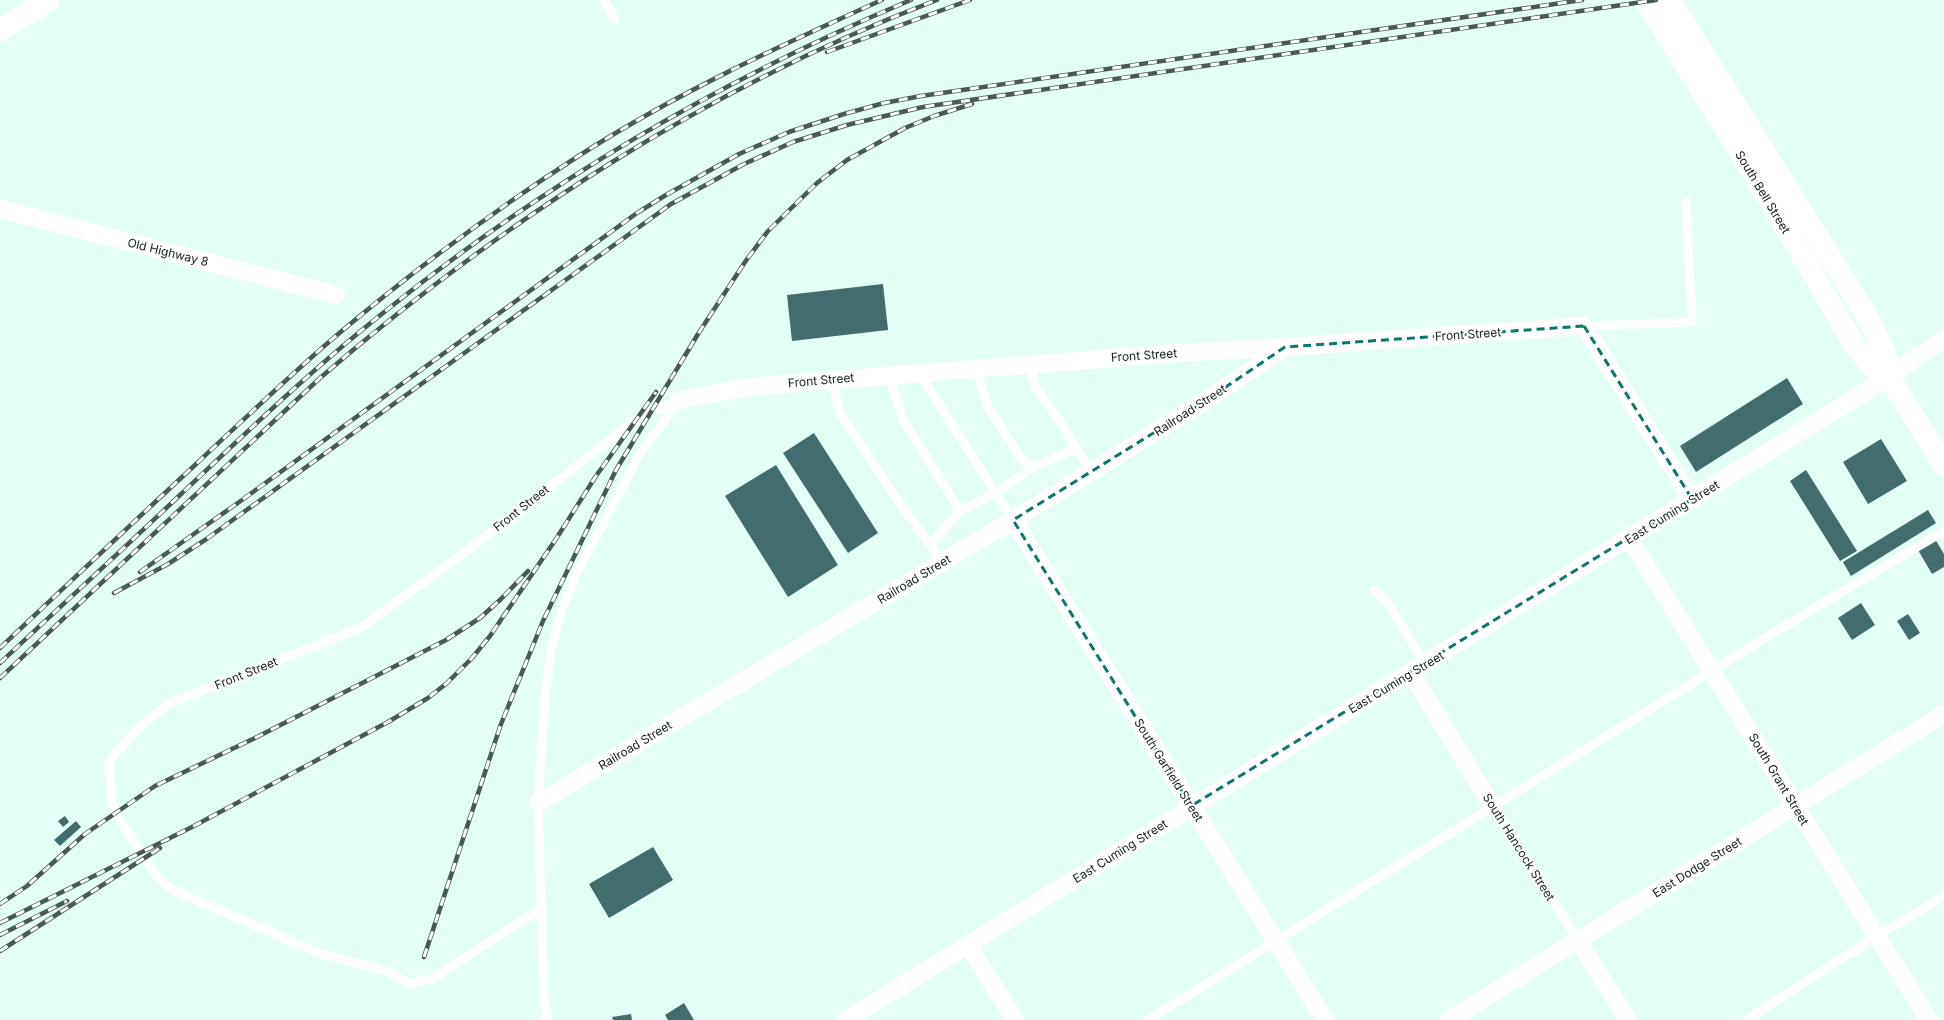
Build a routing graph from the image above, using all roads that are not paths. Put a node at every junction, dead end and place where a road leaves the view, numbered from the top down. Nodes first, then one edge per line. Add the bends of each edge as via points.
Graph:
1 (49, 0) edge
2 (604, 0) edge
3 (1645, 0) edge
4 (1670, 0) edge
5 (615, 19) dead end
6 (0, 30) edge
7 (1686, 202) dead end
8 (0, 209) edge
9 (336, 295) dead end
10 (1584, 326) junction
11 (1944, 339) edge
12 (1285, 347) junction
13 (1030, 364) junction
14 (976, 368) junction
15 (919, 373) junction
16 (889, 375) junction
17 (1889, 377) junction
18 (832, 380) junction
19 (679, 400) junction
20 (1077, 448) junction
21 (1944, 466) edge
22 (1034, 467) junction
23 (1091, 472) junction
24 (996, 494) junction
25 (1692, 499) junction
26 (960, 511) junction
27 (1012, 520) junction
28 (1944, 531) edge
29 (1629, 538) junction
30 (930, 545) junction
31 (943, 562) junction
32 (1374, 590) dead end
33 (1418, 669) junction
34 (1714, 671) junction
35 (1944, 714) edge
36 (538, 803) junction
37 (1191, 806) junction
38 (1796, 806) junction
39 (1494, 807) junction
40 (1944, 896) edge
41 (542, 908) junction
42 (1877, 936) junction
43 (1578, 940) junction
44 (1276, 942) junction
45 (968, 945) junction
46 (547, 1020) edge
47 (846, 1020) edge
48 (1015, 1020) edge
49 (1148, 1020) edge
50 (1325, 1020) edge
51 (1449, 1020) edge
52 (1628, 1020) edge
53 (1746, 1020) edge
54 (1929, 1020) edge

1 - 6 main road
2 - 5 lane
3 - 17 main road, South Bell Street via 1771,202 1856,346 1871,364
4 - 17 main road, South Bell Street via 1880,338 1886,352
7 - 10 lane via 1692,322
8 - 9 street, Old Highway 8
10 - 12 street, Front Street
10 - 25 street
11 - 17 street, East Cuming Street
12 - 13 street, Front Street
12 - 23 street, Railroad Street via 1202,403
13 - 14 street, Front Street
13 - 20 lane via 1035,386
14 - 15 street, Front Street
14 - 22 lane via 987,405 1021,459
15 - 16 street, Front Street
15 - 24 lane
16 - 18 street, Front Street
16 - 26 lane via 903,420
17 - 21 main road, South Bell Street
17 - 25 street, East Cuming Street
18 - 19 street, Front Street via 744,388
18 - 30 lane via 840,413
19 - 36 lane via 639,455 576,575 561,612 551,650 545,697
19 - 41 lane, Front Street via 638,418 460,556 360,628 168,704 138,728 109,761 112,801 118,817 155,874 171,889 319,953 389,972 410,984 432,978
20 - 22 lane
20 - 23 lane
22 - 24 lane
23 - 27 street, Railroad Street
24 - 26 lane
24 - 27 lane
25 - 29 street, East Cuming Street
26 - 30 lane
27 - 31 street, Railroad Street
27 - 37 street, South Garfield Street
28 - 34 lane
29 - 33 street, East Cuming Street
29 - 34 street, South Grant Street
30 - 31 lane
31 - 36 street, Railroad Street
32 - 33 lane via 1388,604
33 - 37 street, East Cuming Street
33 - 39 street, South Hancock Street
34 - 38 street, South Grant Street
34 - 39 lane
35 - 38 street, East Dodge Street
36 - 41 lane
37 - 44 street, South Garfield Street
37 - 45 street, East Cuming Street
38 - 42 street, South Grant Street
38 - 43 street, East Dodge Street
39 - 43 lane, South Hancock Street
39 - 44 lane
40 - 42 lane
41 - 46 lane
42 - 53 lane
42 - 54 street, South Grant Street
43 - 51 street, East Dodge Street
43 - 52 street, South Hancock Street
44 - 49 lane
44 - 50 street, South Garfield Street
45 - 47 street, East Cuming Street
45 - 48 street

